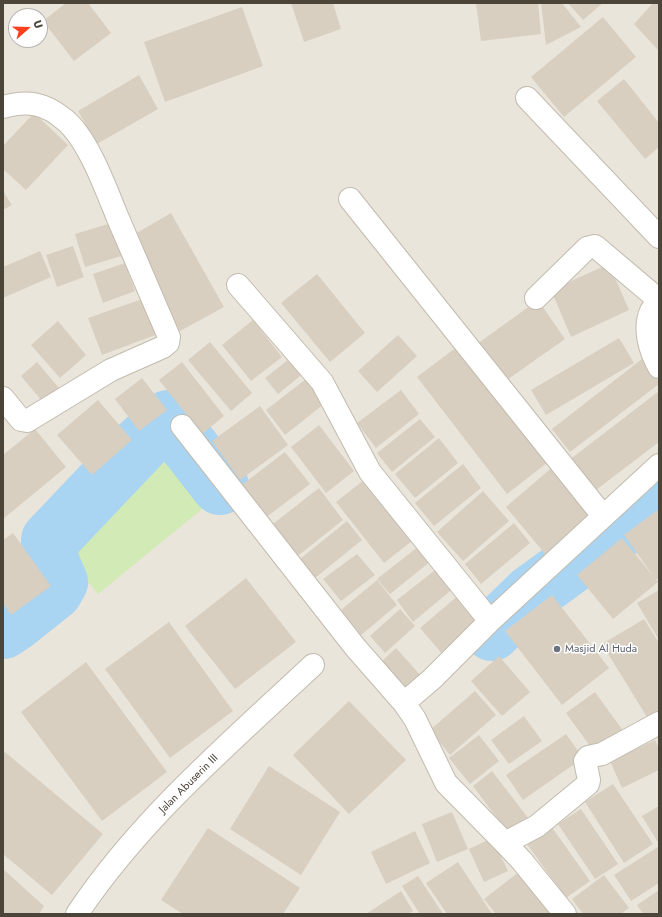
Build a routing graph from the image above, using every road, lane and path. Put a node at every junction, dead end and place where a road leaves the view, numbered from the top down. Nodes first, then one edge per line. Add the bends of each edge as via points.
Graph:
1 (527, 98) dead end
2 (3, 108) edge
3 (350, 199) dead end
4 (659, 237) edge
5 (238, 286) dead end
6 (536, 298) dead end
7 (659, 300) edge
8 (659, 367) edge
9 (3, 398) edge
10 (182, 426) dead end
11 (659, 465) edge
12 (603, 516) junction
13 (490, 620) junction
14 (313, 665) dead end
15 (409, 710) junction
16 (659, 723) edge
17 (505, 843) junction
18 (77, 914) edge
19 (565, 914) edge

1 - 4 street
2 - 9 street via 27,103 36,104 56,113 76,133 99,173 169,337 164,347 111,370 27,421 21,420
3 - 12 street
5 - 13 street via 322,382 370,472
6 - 7 street via 587,248 594,246
7 - 8 street via 651,311 648,326 649,344
10 - 15 street via 350,640
11 - 12 street
12 - 13 street
13 - 15 street via 432,680
14 - 18 street, Jalan Abuserin III via 200,771 136,837
15 - 17 street via 446,783
16 - 17 street via 602,754 588,757 585,761 588,784 543,822
17 - 19 street

